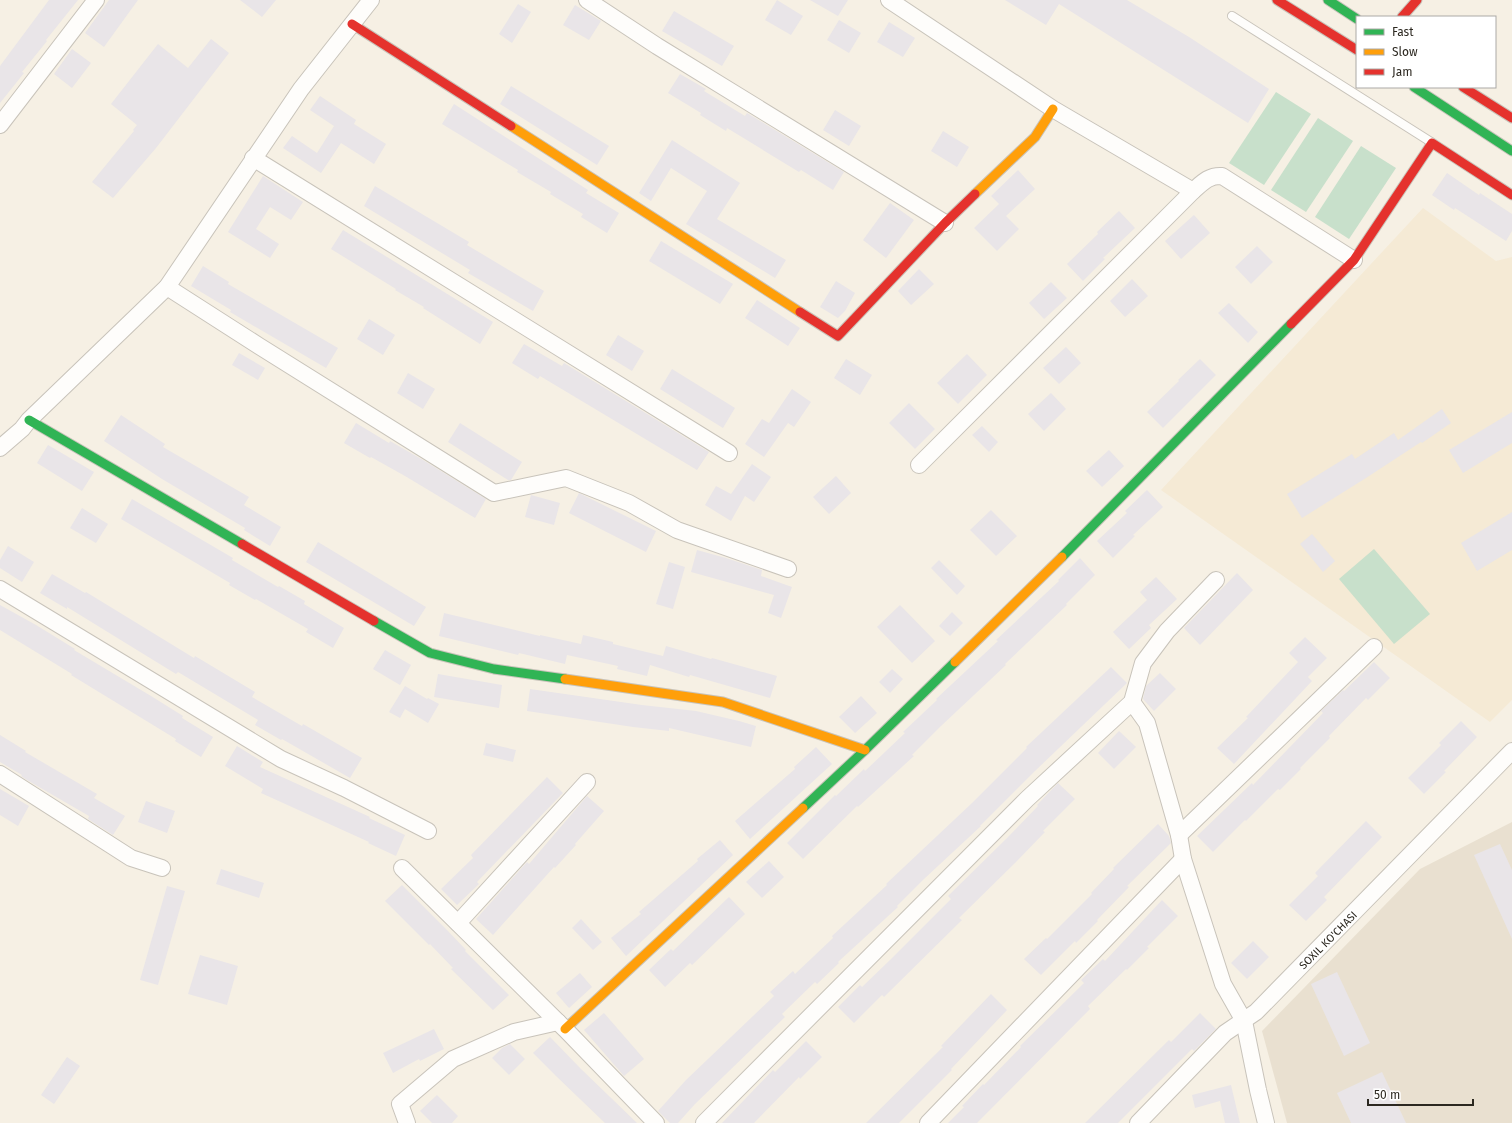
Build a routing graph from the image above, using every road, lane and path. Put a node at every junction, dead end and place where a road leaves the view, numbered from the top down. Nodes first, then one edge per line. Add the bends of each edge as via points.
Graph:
1 (96, 0) edge
2 (371, 0) edge
3 (587, 0) edge
4 (889, 0) edge
5 (1276, 0) edge
6 (1328, 0) edge
7 (1418, 0) edge
8 (1232, 16) dead end
9 (1403, 16) edge
10 (1356, 18) edge
11 (352, 24) junction
12 (1356, 49) edge
13 (1416, 88) edge
14 (1465, 88) edge
15 (1053, 109) junction
16 (1512, 118) edge
17 (0, 125) edge
18 (1432, 143) junction
19 (1512, 151) edge
20 (253, 158) junction
21 (1193, 190) junction
22 (1512, 195) edge
23 (945, 223) junction
24 (1354, 260) junction
25 (168, 287) junction
26 (29, 420) junction
27 (0, 448) edge
28 (729, 453) dead end
29 (919, 465) dead end
30 (788, 568) dead end
31 (1216, 580) dead end
32 (0, 589) edge
33 (1374, 647) dead end
34 (1132, 702) junction
35 (865, 750) junction
36 (1512, 751) edge
37 (0, 774) edge
38 (587, 782) dead end
39 (428, 831) dead end
40 (1179, 835) junction
41 (1183, 859) junction
42 (162, 868) dead end
43 (402, 868) dead end
44 (458, 923) junction
45 (1244, 1021) junction
46 (561, 1025) junction
47 (407, 1123) edge
48 (656, 1123) edge
49 (704, 1123) edge
50 (928, 1123) edge
51 (1138, 1123) edge
52 (1266, 1123) edge

1 - 17 street
2 - 11 street
3 - 23 street
4 - 15 street
5 - 12 main road
6 - 10 main road
7 - 9 main road
8 - 18 lane
11 - 20 street via 301,89
11 - 23 main road via 838,336
13 - 19 main road
14 - 16 main road
15 - 21 street
15 - 23 main road via 1035,137
18 - 22 main road
18 - 24 main road
20 - 25 street
20 - 28 street
21 - 24 street via 1210,177 1222,176
21 - 29 street
24 - 35 main road via 1076,543
25 - 26 street
25 - 30 street via 494,493 566,478 629,503 677,530
26 - 27 street
26 - 35 main road via 430,653 494,669 723,702
31 - 34 street via 1167,630 1144,663
32 - 39 street via 280,759
33 - 40 street
34 - 40 street via 1146,723
34 - 49 street via 1027,799
35 - 46 main road
36 - 45 street, SOXIL KO'CHASI via 1256,1012
37 - 42 street via 131,858
38 - 44 street
40 - 41 street
41 - 45 street via 1223,984
41 - 50 street
43 - 44 street
44 - 46 street
45 - 51 street, SOXIL KO'CHASI via 1225,1033
45 - 52 street
46 - 47 street via 514,1032 453,1059 400,1104
46 - 48 street

